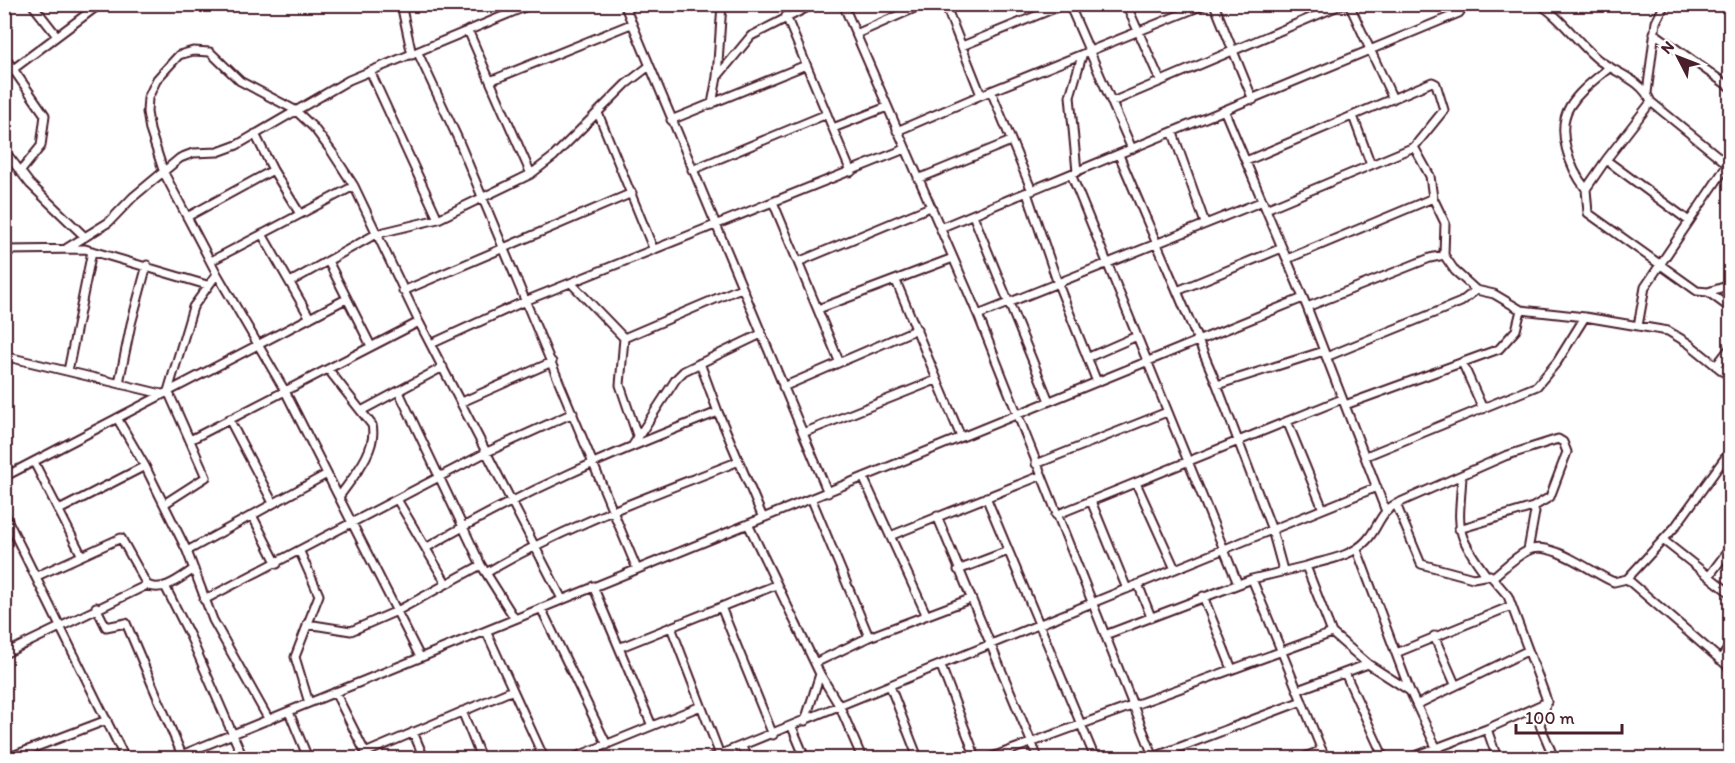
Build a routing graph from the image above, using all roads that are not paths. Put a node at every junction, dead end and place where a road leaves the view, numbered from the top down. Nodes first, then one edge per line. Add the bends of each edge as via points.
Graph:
1 (32, 4) edge
2 (100, 4) edge
3 (401, 4) edge
4 (532, 4) edge
5 (624, 4) edge
6 (722, 4) edge
7 (814, 4) edge
8 (843, 4) edge
9 (924, 4) edge
10 (945, 4) edge
11 (1067, 4) edge
12 (1126, 4) edge
13 (1206, 4) edge
14 (1214, 4) edge
15 (1343, 4) edge
16 (1349, 4) edge
17 (1464, 4) edge
18 (1538, 4) edge
19 (1665, 4) edge
20 (786, 16) junction
21 (631, 24) junction
22 (468, 30) junction
23 (1139, 32) junction
24 (1654, 33) junction
25 (856, 34) junction
26 (57, 36) junction
27 (962, 46) junction
28 (1232, 49) junction
29 (1090, 52) junction
30 (1370, 52) junction
31 (415, 54) junction
32 (4, 56) edge
33 (1082, 56) junction
34 (806, 65) junction
35 (648, 67) junction
36 (1610, 67) junction
37 (14, 69) junction
38 (370, 71) junction
39 (4, 76) edge
40 (717, 77) junction
41 (1161, 80) junction
42 (490, 81) junction
43 (1731, 87) edge
44 (991, 91) junction
45 (1647, 93) junction
46 (981, 95) junction
47 (1392, 99) junction
48 (1253, 100) junction
49 (1112, 102) junction
50 (1651, 102) junction
51 (712, 104) junction
52 (887, 107) junction
53 (295, 110) junction
54 (1226, 112) junction
55 (598, 113) junction
56 (827, 114) junction
57 (1353, 116) junction
58 (671, 120) junction
59 (833, 128) junction
60 (897, 131) junction
61 (1173, 133) junction
62 (255, 134) junction
63 (1011, 141) junction
64 (1414, 147) junction
65 (904, 149) junction
66 (1132, 149) junction
67 (4, 150) edge
68 (1119, 155) junction
69 (1605, 160) junction
70 (1246, 161) junction
71 (1730, 164) edge
72 (1371, 165) junction
73 (273, 170) junction
74 (692, 170) junction
75 (20, 172) junction
76 (850, 172) junction
77 (164, 173) junction
78 (1074, 173) junction
79 (531, 174) junction
80 (918, 179) junction
81 (354, 186) junction
82 (1586, 189) junction
83 (1030, 192) junction
84 (632, 193) junction
85 (1433, 198) junction
86 (483, 199) junction
87 (1263, 201) junction
88 (773, 202) junction
89 (930, 207) junction
90 (1266, 209) junction
91 (300, 214) junction
92 (973, 215) junction
93 (187, 217) junction
94 (438, 219) junction
95 (1689, 221) junction
96 (1205, 223) junction
97 (715, 226) junction
98 (940, 228) junction
99 (262, 234) junction
100 (375, 234) junction
101 (85, 237) junction
102 (1156, 244) junction
103 (67, 248) junction
104 (503, 248) junction
105 (653, 248) junction
106 (1282, 248) junction
107 (4, 250) edge
108 (92, 250) junction
109 (1444, 255) junction
110 (953, 258) junction
111 (1287, 258) junction
112 (211, 261) junction
113 (328, 261) junction
114 (798, 262) junction
115 (1107, 263) junction
116 (147, 265) junction
117 (1659, 265) junction
118 (217, 274) junction
119 (896, 281) junction
120 (290, 282) junction
121 (571, 283) junction
122 (1058, 284) junction
123 (207, 285) junction
124 (1731, 285) edge
125 (741, 288) junction
126 (1476, 290) junction
127 (404, 291) junction
128 (1177, 291) junction
129 (1708, 292) junction
130 (1303, 298) junction
131 (346, 299) junction
132 (525, 301) junction
133 (1010, 304) junction
134 (1307, 307) junction
135 (1731, 308) edge
136 (818, 309) junction
137 (1521, 310) junction
138 (978, 315) junction
139 (1585, 317) junction
140 (310, 318) junction
141 (419, 322) junction
142 (1638, 326) junction
143 (916, 329) junction
144 (760, 334) junction
145 (1137, 336) junction
146 (624, 338) junction
147 (1199, 341) junction
148 (258, 344) junction
149 (431, 344) junction
150 (371, 346) junction
151 (1731, 348) edge
152 (1325, 354) junction
153 (4, 356) edge
154 (1089, 357) junction
155 (1148, 361) junction
156 (552, 362) junction
157 (839, 362) junction
158 (1462, 362) junction
159 (700, 363) junction
160 (1716, 366) junction
161 (443, 367) junction
162 (328, 369) junction
163 (68, 371) junction
164 (1731, 377) edge
165 (936, 380) junction
166 (1097, 382) junction
167 (119, 383) junction
168 (1217, 385) junction
169 (783, 387) junction
170 (285, 391) junction
171 (399, 392) junction
172 (165, 393) junction
173 (1049, 401) junction
174 (462, 402) junction
175 (1344, 402) junction
176 (1483, 408) junction
177 (362, 411) junction
178 (573, 412) junction
179 (718, 412) junction
180 (1167, 412) junction
181 (1016, 415) junction
182 (117, 418) junction
183 (230, 419) junction
184 (1287, 421) junction
185 (803, 433) junction
186 (638, 438) junction
187 (961, 438) junction
188 (190, 440) junction
189 (1238, 441) junction
190 (633, 445) junction
191 (1731, 451) edge
192 (487, 452) junction
193 (1366, 456) junction
194 (739, 461) junction
195 (34, 462) junction
196 (1188, 462) junction
197 (592, 463) junction
198 (1036, 464) junction
199 (145, 466) junction
200 (327, 474) junction
201 (1040, 476) junction
202 (1462, 476) junction
203 (4, 477) edge
204 (440, 479) junction
205 (864, 479) junction
206 (1136, 483) junction
207 (1377, 487) junction
208 (828, 493) junction
209 (339, 497) junction
210 (986, 497) junction
211 (512, 500) junction
212 (812, 500) junction
213 (398, 501) junction
214 (1091, 501) junction
215 (273, 503) junction
216 (164, 504) junction
217 (1396, 504) junction
218 (1533, 507) junction
219 (1323, 508) junction
220 (1385, 509) junction
221 (59, 510) junction
222 (4, 513) edge
223 (612, 513) junction
224 (252, 515) junction
225 (1056, 515) junction
226 (937, 516) junction
227 (763, 518) junction
228 (353, 523) junction
229 (748, 524) junction
230 (462, 527) junction
231 (1459, 529) junction
232 (1272, 530) junction
233 (891, 536) junction
234 (1663, 540) junction
235 (537, 547) junction
236 (426, 548) junction
237 (1731, 548) edge
238 (1223, 549) junction
239 (1357, 550) junction
240 (1528, 550) junction
241 (187, 551) junction
242 (1008, 551) junction
243 (300, 552) junction
244 (81, 554) junction
245 (277, 564) junction
246 (482, 565) junction
247 (1306, 567) junction
248 (637, 568) junction
249 (1175, 568) junction
250 (194, 569) junction
251 (958, 570) junction
252 (1283, 570) junction
253 (486, 573) junction
254 (37, 576) junction
255 (1490, 576) junction
256 (1709, 576) junction
257 (1252, 579) junction
258 (1627, 579) junction
259 (446, 583) junction
260 (1138, 584) junction
261 (1238, 584) junction
262 (147, 585) junction
263 (776, 585) junction
264 (165, 586) junction
265 (593, 586) junction
266 (1127, 588) junction
267 (1731, 593) edge
268 (1203, 596) junction
269 (561, 599) junction
270 (970, 599) junction
271 (204, 600) junction
272 (1092, 603) junction
273 (1511, 606) junction
274 (96, 607) junction
275 (721, 607) junction
276 (541, 608) junction
277 (397, 610) junction
278 (926, 614) junction
279 (1151, 617) junction
280 (515, 619) junction
281 (307, 624) junction
282 (61, 626) junction
283 (1040, 626) junction
284 (670, 627) junction
285 (486, 631) junction
286 (1332, 633) junction
287 (1105, 635) junction
288 (1434, 636) junction
289 (869, 637) junction
290 (4, 640) edge
291 (990, 646) junction
292 (1731, 646) edge
293 (621, 647) junction
294 (1282, 649) junction
295 (1527, 651) junction
296 (7, 653) edge
297 (1396, 653) junction
298 (420, 657) junction
299 (1720, 660) junction
300 (815, 663) junction
301 (1368, 664) junction
302 (941, 666) junction
303 (1731, 668) edge
304 (1232, 669) junction
305 (1345, 673) junction
306 (820, 674) junction
307 (1455, 684) junction
308 (890, 686) junction
309 (513, 690) junction
310 (1298, 690) junction
311 (1410, 691) junction
312 (335, 692) junction
313 (1302, 701) junction
314 (1547, 702) junction
315 (309, 703) junction
316 (1418, 704) junction
317 (702, 706) junction
318 (840, 707) junction
319 (1133, 707) junction
320 (462, 711) junction
321 (289, 712) junction
322 (107, 720) junction
323 (269, 720) junction
324 (805, 721) junction
325 (1081, 725) junction
326 (652, 726) junction
327 (792, 727) junction
328 (1487, 729) junction
329 (413, 732) junction
330 (232, 734) junction
331 (773, 735) junction
332 (1031, 742) junction
333 (607, 745) junction
334 (4, 746) edge
335 (742, 747) junction
336 (1438, 747) junction
337 (1322, 750) junction
338 (182, 755) junction
339 (720, 755) junction
340 (366, 756) edge
341 (9, 758) edge
342 (1154, 758) edge
343 (125, 759) edge
344 (174, 759) edge
345 (243, 759) edge
346 (308, 759) edge
347 (424, 759) edge
348 (481, 759) edge
349 (544, 759) edge
350 (573, 759) edge
351 (711, 759) edge
352 (747, 759) edge
353 (805, 759) edge
354 (862, 759) edge
355 (918, 759) edge
356 (976, 759) edge
357 (990, 759) edge
358 (1038, 759) edge
359 (1095, 759) edge
360 (1302, 759) edge
361 (1325, 759) edge
362 (1384, 759) edge
363 (1410, 759) edge
364 (1441, 759) edge
365 (1497, 759) edge
366 (1554, 759) edge

1 - 26 street
2 - 26 street
3 - 31 street
4 - 22 street
5 - 21 street
6 - 40 street
7 - 20 street
8 - 25 street
9 - 25 street
10 - 27 street
11 - 27 street
11 - 29 street
12 - 23 street
13 - 23 street
14 - 28 street
15 - 28 street
16 - 30 street
17 - 30 street via 1459,13
18 - 36 street via 1551,11 1560,24
19 - 24 street
20 - 34 street
20 - 40 street via 752,36
21 - 35 street
21 - 42 street
22 - 31 street
22 - 42 street
23 - 29 street
23 - 41 street
24 - 43 street
24 - 45 street
25 - 52 street
26 - 37 street
27 - 46 street
28 - 41 street
28 - 48 street
29 - 33 street
29 - 49 street
30 - 47 street
30 - 48 street
31 - 38 street
31 - 86 street
32 - 37 street
33 - 44 street
33 - 78 street via 1070,96
34 - 51 street
34 - 56 street
35 - 55 street
35 - 58 street
36 - 45 street
36 - 82 street via 1578,95 1567,113 1566,148 1576,176
37 - 39 street
37 - 75 street via 45,115 41,146
38 - 53 street
38 - 94 street
40 - 51 street
41 - 49 street
42 - 79 street
44 - 46 street
44 - 63 street
45 - 50 street
46 - 60 street
47 - 57 street
47 - 64 street via 1432,82 1436,84 1444,110
48 - 54 street
49 - 66 street
50 - 69 street
50 - 71 street
51 - 58 street
52 - 59 street
52 - 60 street
53 - 62 street
53 - 77 street via 240,81 210,52 179,55 157,79 148,98 150,130
53 - 81 street via 314,128
54 - 61 street
54 - 70 street
55 - 79 street
55 - 84 street
56 - 59 street
56 - 74 street
57 - 70 street
57 - 72 street
58 - 74 street
59 - 76 street
60 - 65 street
61 - 66 street
61 - 96 street
62 - 73 street
62 - 77 street via 228,148 186,155
63 - 80 street
63 - 83 street
64 - 72 street
64 - 85 street via 1430,176
65 - 76 street
65 - 80 street
66 - 68 street
67 - 75 street
68 - 78 street
68 - 102 street
69 - 82 street
69 - 95 street
70 - 87 street
71 - 95 street
72 - 90 street
73 - 91 street
73 - 93 street
74 - 97 street
75 - 101 street
76 - 88 street
77 - 93 street
77 - 101 street via 109,222
78 - 83 street
78 - 115 street
79 - 86 street
80 - 89 street
81 - 91 street
81 - 100 street
82 - 117 street via 1588,213
83 - 92 street
83 - 122 street
84 - 104 street
84 - 105 street
85 - 109 street via 1445,223
85 - 111 street
86 - 94 street
86 - 104 street
87 - 90 street
87 - 96 street
88 - 97 street
88 - 114 street
89 - 98 street
89 - 114 street
90 - 106 street
91 - 99 street
92 - 98 street
92 - 133 street
93 - 112 street
94 - 100 street
95 - 117 street
96 - 102 street
97 - 105 street
97 - 125 street
98 - 110 street
99 - 112 street
99 - 120 street
100 - 113 street
100 - 127 street
101 - 103 street
102 - 115 street
102 - 128 street
103 - 107 street
103 - 108 street
104 - 127 street
104 - 132 street
105 - 121 street
106 - 111 street
106 - 128 street
108 - 116 street
108 - 163 street
109 - 126 street
109 - 134 street
110 - 119 street
110 - 138 street
111 - 130 street
112 - 118 street
113 - 120 street
113 - 131 street
114 - 136 street
115 - 122 street
115 - 145 street
116 - 123 street
116 - 167 street
117 - 129 street via 1697,291
117 - 142 street via 1645,287
118 - 123 street
118 - 148 street
119 - 136 street
119 - 143 street
120 - 140 street
121 - 132 street
121 - 146 street
122 - 133 street
122 - 154 street
123 - 172 street via 194,307
124 - 129 street
125 - 144 street
125 - 146 street
126 - 137 street via 1494,294
126 - 152 street via 1461,302
127 - 141 street
128 - 147 street
129 - 135 street
130 - 134 street
130 - 147 street
131 - 140 street
131 - 150 street
132 - 149 street
132 - 156 street
133 - 138 street
133 - 173 street
134 - 152 street
136 - 157 street
137 - 139 street
137 - 158 street via 1516,330 1499,349
138 - 181 street
139 - 142 street
139 - 176 street via 1538,386
140 - 148 street
141 - 149 street
141 - 150 street
142 - 160 street via 1668,332
143 - 157 street
143 - 165 street
144 - 159 street
144 - 169 street
145 - 154 street
145 - 155 street
146 - 186 street via 620,385
147 - 155 street
147 - 168 street
148 - 170 street
148 - 172 street
149 - 161 street
150 - 162 street
151 - 160 street
152 - 168 street
152 - 175 street
153 - 163 street
154 - 166 street
155 - 166 street
155 - 180 street
156 - 174 street
156 - 178 street
157 - 169 street
158 - 175 street
158 - 176 street
159 - 179 street
159 - 186 street via 676,379
160 - 164 street
161 - 171 street
161 - 174 street
162 - 170 street
162 - 177 street
163 - 167 street
165 - 185 street
165 - 187 street
166 - 173 street
167 - 172 street
168 - 189 street
169 - 185 street
170 - 183 street
170 - 200 street
171 - 177 street
171 - 204 street
172 - 182 street
172 - 188 street
173 - 181 street
174 - 192 street
175 - 184 street
175 - 193 street
176 - 193 street
177 - 209 street via 372,425 372,441
178 - 192 street
178 - 197 street
179 - 190 street
179 - 194 street
180 - 196 street
180 - 198 street
181 - 187 street
181 - 198 street
182 - 195 street
182 - 199 street
183 - 188 street
183 - 215 street
184 - 189 street
184 - 219 street
185 - 208 street
186 - 190 street
187 - 205 street
188 - 216 street via 206,477
189 - 196 street
189 - 232 street
190 - 197 street
191 - 234 street
192 - 204 street
192 - 211 street
193 - 207 street
194 - 223 street
194 - 227 street
195 - 203 street
195 - 221 street
196 - 206 street
196 - 238 street
197 - 211 street
197 - 223 street
198 - 201 street
199 - 216 street
199 - 221 street
200 - 209 street
200 - 215 street
201 - 210 street
201 - 225 street
202 - 217 street
202 - 218 street via 1505,456 1561,439 1567,452 1554,488 1550,497
202 - 231 street
204 - 213 street
204 - 230 street
205 - 208 street
205 - 233 street
206 - 214 street
206 - 249 street
207 - 219 street
207 - 220 street
208 - 212 street
209 - 228 street
210 - 226 street
210 - 242 street
211 - 230 street
211 - 235 street
212 - 227 street
212 - 289 street
213 - 228 street
213 - 236 street
214 - 225 street
214 - 266 street
215 - 224 street
216 - 241 street
217 - 220 street
217 - 255 street via 1421,564 1473,578
218 - 231 street
218 - 240 street
219 - 232 street
220 - 239 street via 1377,527
221 - 244 street
222 - 254 street
223 - 235 street
223 - 248 street
224 - 241 street
224 - 245 street
225 - 272 street
226 - 233 street
226 - 251 street
227 - 229 street
228 - 243 street
228 - 277 street
229 - 248 street
229 - 263 street
230 - 236 street
230 - 246 street
231 - 255 street via 1465,546
232 - 238 street
232 - 252 street
233 - 278 street
234 - 256 street
234 - 258 street
235 - 253 street
235 - 269 street
236 - 259 street
237 - 256 street
238 - 249 street
238 - 261 street
239 - 247 street
239 - 297 street
240 - 255 street
240 - 258 street via 1541,549 1584,563 1614,582
241 - 250 street
242 - 251 street
242 - 283 street
243 - 245 street
243 - 281 street via 319,595
244 - 254 street
244 - 262 street via 121,538
245 - 271 street
246 - 253 street
246 - 259 street
247 - 252 street
247 - 286 street
248 - 265 street
249 - 260 street
250 - 264 street
250 - 271 street
251 - 270 street
252 - 257 street
253 - 280 street
254 - 282 street
255 - 273 street
256 - 267 street
257 - 261 street
257 - 294 street
258 - 299 street
259 - 277 street
260 - 266 street
260 - 279 street
261 - 268 street
262 - 264 street
262 - 274 street
263 - 275 street
263 - 300 street
264 - 330 street
265 - 269 street
265 - 293 street
266 - 272 street
268 - 279 street
268 - 304 street
269 - 276 street
270 - 278 street
270 - 291 street
271 - 323 street
272 - 283 street
272 - 287 street
273 - 288 street
273 - 295 street
274 - 282 street
274 - 338 street via 106,627 126,623
275 - 284 street
275 - 331 street
276 - 280 street
276 - 333 street
277 - 281 street via 345,632
277 - 298 street
278 - 289 street
279 - 287 street
280 - 285 street
281 - 315 street via 295,657
282 - 296 street
282 - 322 street
283 - 291 street
283 - 325 street
284 - 293 street
284 - 317 street
285 - 298 street
285 - 309 street
286 - 294 street
286 - 301 street
287 - 319 street
288 - 297 street
288 - 307 street
289 - 300 street
290 - 296 street
291 - 302 street
291 - 332 street
292 - 299 street
293 - 326 street
294 - 304 street
294 - 310 street
295 - 307 street
295 - 314 street
297 - 311 street
298 - 312 street
299 - 303 street
300 - 306 street
301 - 305 street
301 - 311 street
302 - 308 street
302 - 356 street
304 - 319 street
305 - 310 street
305 - 362 street
306 - 318 street
306 - 324 street
307 - 316 street
308 - 318 street
308 - 355 street
309 - 320 street
309 - 349 street
310 - 313 street
311 - 316 street
312 - 315 street
312 - 340 street
313 - 337 street
313 - 342 street
314 - 328 street
314 - 366 street via 1540,725
315 - 321 street
316 - 336 street
317 - 326 street
317 - 339 street
318 - 324 street
318 - 354 street
319 - 325 street
319 - 342 street
320 - 329 street
320 - 348 street
321 - 323 street
321 - 346 street
322 - 341 street
322 - 343 street
323 - 330 street
324 - 327 street
325 - 332 street
325 - 359 street
326 - 333 street
327 - 331 street
327 - 353 street
328 - 336 street
328 - 365 street
329 - 340 street
329 - 347 street
330 - 338 street
330 - 345 street
331 - 335 street
332 - 357 street
332 - 358 street
333 - 350 street
334 - 341 street
335 - 339 street
335 - 352 street
336 - 363 street
336 - 364 street
337 - 360 street
337 - 361 street
338 - 344 street
339 - 351 street

